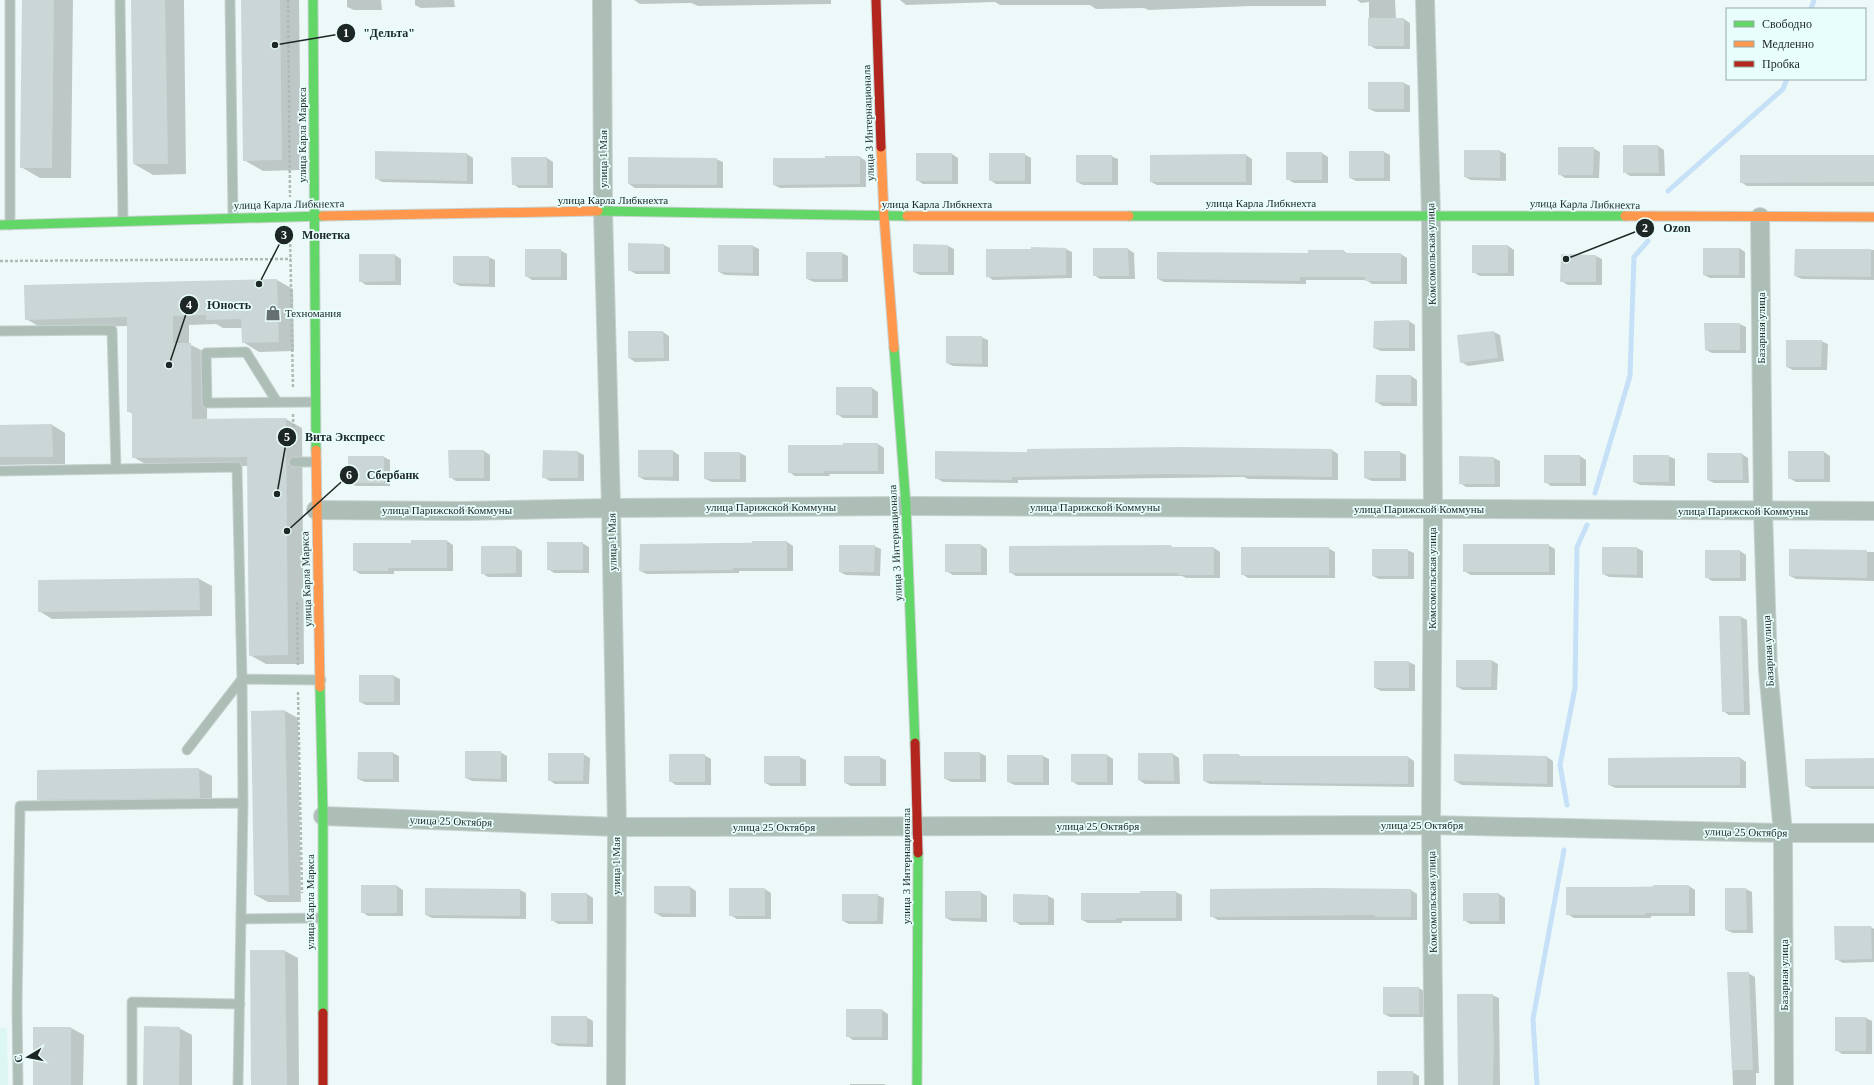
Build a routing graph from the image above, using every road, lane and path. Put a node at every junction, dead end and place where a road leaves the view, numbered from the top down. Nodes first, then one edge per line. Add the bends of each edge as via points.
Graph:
1 (10, 0) edge
2 (120, 0) edge
3 (230, 0) edge
4 (313, 0) edge
5 (602, 0) edge
6 (876, 0) edge
7 (1425, 0) edge
8 (603, 211) junction
9 (1431, 214) junction
10 (314, 216) junction
11 (884, 216) junction
12 (233, 217) junction
13 (1760, 217) junction
14 (1874, 217) edge
15 (123, 222) junction
16 (5, 225) edge
17 (0, 331) edge
18 (277, 402) junction
19 (315, 402) junction
20 (294, 462) dead end
21 (316, 462) junction
22 (116, 469) junction
23 (0, 471) edge
24 (906, 506) junction
25 (611, 508) junction
26 (316, 510) junction
27 (1433, 510) junction
28 (1763, 511) junction
29 (1874, 511) edge
30 (242, 679) junction
31 (321, 680) junction
32 (187, 750) dead end
33 (242, 803) junction
34 (323, 816) junction
35 (1431, 825) junction
36 (918, 826) junction
37 (617, 827) junction
38 (1783, 833) junction
39 (1874, 833) edge
40 (322, 918) junction
41 (241, 919) junction
42 (240, 1004) junction
43 (18, 1085) edge
44 (132, 1085) edge
45 (238, 1085) edge
46 (322, 1085) edge
47 (616, 1085) edge
48 (917, 1085) edge
49 (1434, 1085) edge
50 (1784, 1085) edge

1 - 16 lane
2 - 15 lane
3 - 12 lane
4 - 10 main road, улица Карла Маркса
5 - 8 street, улица 1 Мая
6 - 11 main road, улица 3 Интернационала
7 - 9 street, Комсомольская улица
8 - 10 main road, улица Карла Либкнехта
8 - 11 main road, улица Карла Либкнехта
8 - 25 street, улица 1 Мая
9 - 11 main road, улица Карла Либкнехта
9 - 13 main road, улица Карла Либкнехта
9 - 27 street, Комсомольская улица
10 - 12 main road, улица Карла Либкнехта
10 - 19 main road, улица Карла Маркса
11 - 24 main road, улица 3 Интернационала
12 - 15 main road, улица Карла Либкнехта
13 - 14 main road, улица Карла Либкнехта
13 - 28 street, Базарная улица
15 - 16 main road, улица Карла Либкнехта
17 - 22 lane via 112,330
18 - 18 lane via 206,403 206,354 246,352
18 - 19 lane
19 - 21 main road, улица Карла Маркса
20 - 21 lane
21 - 26 main road, улица Карла Маркса
22 - 23 lane
22 - 30 lane via 237,468
24 - 25 street, улица Парижской Коммуны
24 - 27 street, улица Парижской Коммуны
24 - 36 main road, улица 3 Интернационала
25 - 26 street, улица Парижской Коммуны via 464,511
25 - 37 street, улица 1 Мая
26 - 31 main road, улица Карла Маркса
27 - 28 street, улица Парижской Коммуны
27 - 35 street, Комсомольская улица
28 - 29 street, улица Парижской Коммуны
28 - 38 street, Базарная улица via 1768,670
30 - 31 lane
30 - 32 lane
30 - 33 lane
31 - 34 main road, улица Карла Маркса
33 - 41 lane
33 - 43 lane via 20,806
34 - 37 street, улица 25 Октября
34 - 40 main road, улица Карла Маркса
35 - 36 street, улица 25 Октября
35 - 38 street, улица 25 Октября
35 - 49 street, Комсомольская улица
36 - 37 street, улица 25 Октября
36 - 48 main road, улица 3 Интернационала
37 - 47 street, улица 1 Мая
38 - 39 street, улица 25 Октября
38 - 50 street, Базарная улица
40 - 41 lane
40 - 46 main road, улица Карла Маркса
41 - 42 lane
42 - 44 lane via 132,1002
42 - 45 lane

